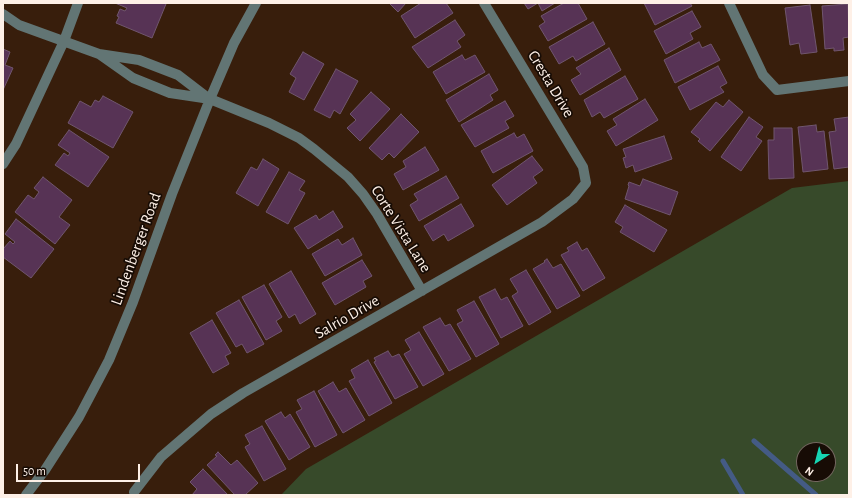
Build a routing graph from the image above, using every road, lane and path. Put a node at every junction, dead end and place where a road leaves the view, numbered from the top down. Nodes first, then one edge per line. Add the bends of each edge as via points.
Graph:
1 (78, 3) edge
2 (256, 3) edge
3 (484, 3) edge
4 (729, 3) edge
5 (3, 14) edge
6 (64, 41) junction
7 (100, 54) junction
8 (849, 81) edge
9 (210, 99) junction
10 (3, 164) edge
11 (586, 183) joint
12 (422, 291) junction
13 (134, 492) dead end
14 (26, 495) edge

1 - 6 street
2 - 9 street, Lindenberger Road via 234,43
3 - 11 street, Cresta Drive via 583,167
4 - 8 street via 763,75 777,90
5 - 6 street via 19,25
6 - 7 street
6 - 10 street via 16,144
7 - 9 street via 133,78 170,93
7 - 9 street via 139,60 178,75
9 - 12 street, Corte Vista Lane via 299,138 342,172 378,214
9 - 14 street, Lindenberger Road via 109,360 79,417
11 - 12 street, Salrio Drive via 573,198 542,222
12 - 13 street, Salrio Drive via 243,393 211,414 161,457

